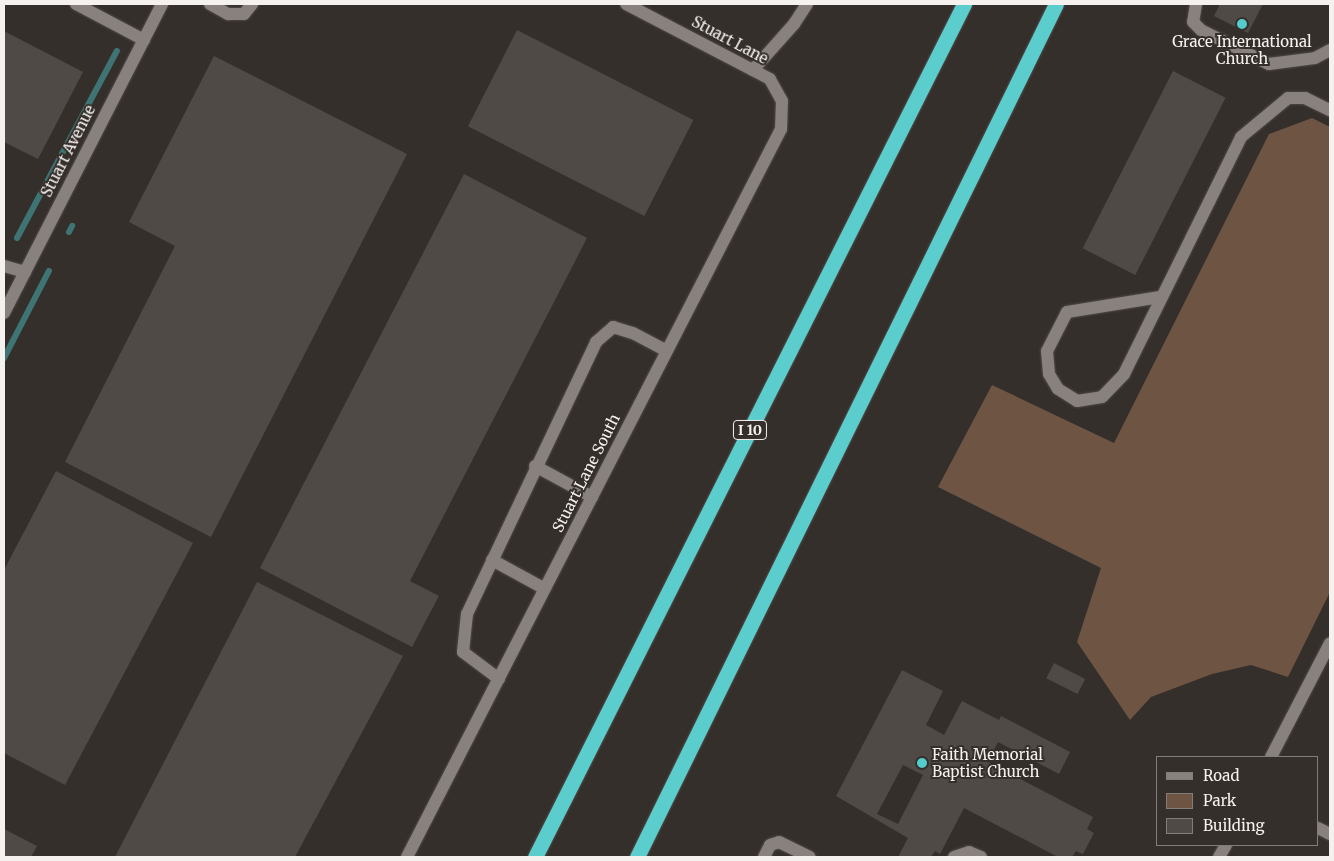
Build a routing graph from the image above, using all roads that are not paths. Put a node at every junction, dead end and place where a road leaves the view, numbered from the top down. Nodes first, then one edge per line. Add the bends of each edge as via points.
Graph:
1 (76, 4) edge
2 (162, 4) edge
3 (210, 4) edge
4 (252, 4) edge
5 (629, 4) edge
6 (807, 4) edge
7 (964, 4) edge
8 (1056, 4) edge
9 (1196, 4) edge
10 (144, 40) junction
11 (1330, 50) edge
12 (753, 70) junction
13 (782, 101) joint
14 (1330, 110) edge
15 (4, 266) edge
16 (25, 272) junction
17 (1160, 297) junction
18 (4, 313) edge
19 (667, 351) junction
20 (534, 466) junction
21 (592, 497) junction
22 (492, 560) junction
23 (545, 590) junction
24 (1330, 643) edge
25 (499, 679) junction
26 (1272, 756) edge
27 (1225, 846) edge
28 (407, 857) edge
29 (535, 857) edge
30 (637, 857) edge
31 (764, 857) edge
32 (810, 857) edge
33 (954, 857) edge
34 (981, 857) edge
35 (1219, 857) edge

1 - 10 street
2 - 10 street, Stuart Avenue
3 - 4 street via 228,14 244,14
5 - 12 street, Stuart Lane
6 - 12 street via 794,24
7 - 29 highway, I 10
8 - 30 highway
9 - 11 street via 1193,22 1202,30 1269,64 1315,58
10 - 16 street, Stuart Avenue
12 - 13 street, Stuart Lane via 770,79
13 - 19 street, Stuart Lane South via 781,129
14 - 17 street via 1305,98 1288,98 1241,137
15 - 16 street
16 - 18 street, Stuart Avenue
17 - 17 street via 1124,374 1102,397 1077,401 1058,389 1049,374 1047,351 1067,312
19 - 20 street via 633,333 613,327 596,342
19 - 21 street, Stuart Lane South
20 - 21 street
20 - 22 street
21 - 23 street, Stuart Lane South
22 - 23 street
22 - 25 street via 467,614 463,652
23 - 25 street, Stuart Lane South
24 - 26 street
25 - 28 street, Stuart Lane South
27 - 35 street
31 - 32 street via 770,845 779,842
33 - 34 street via 969,852

